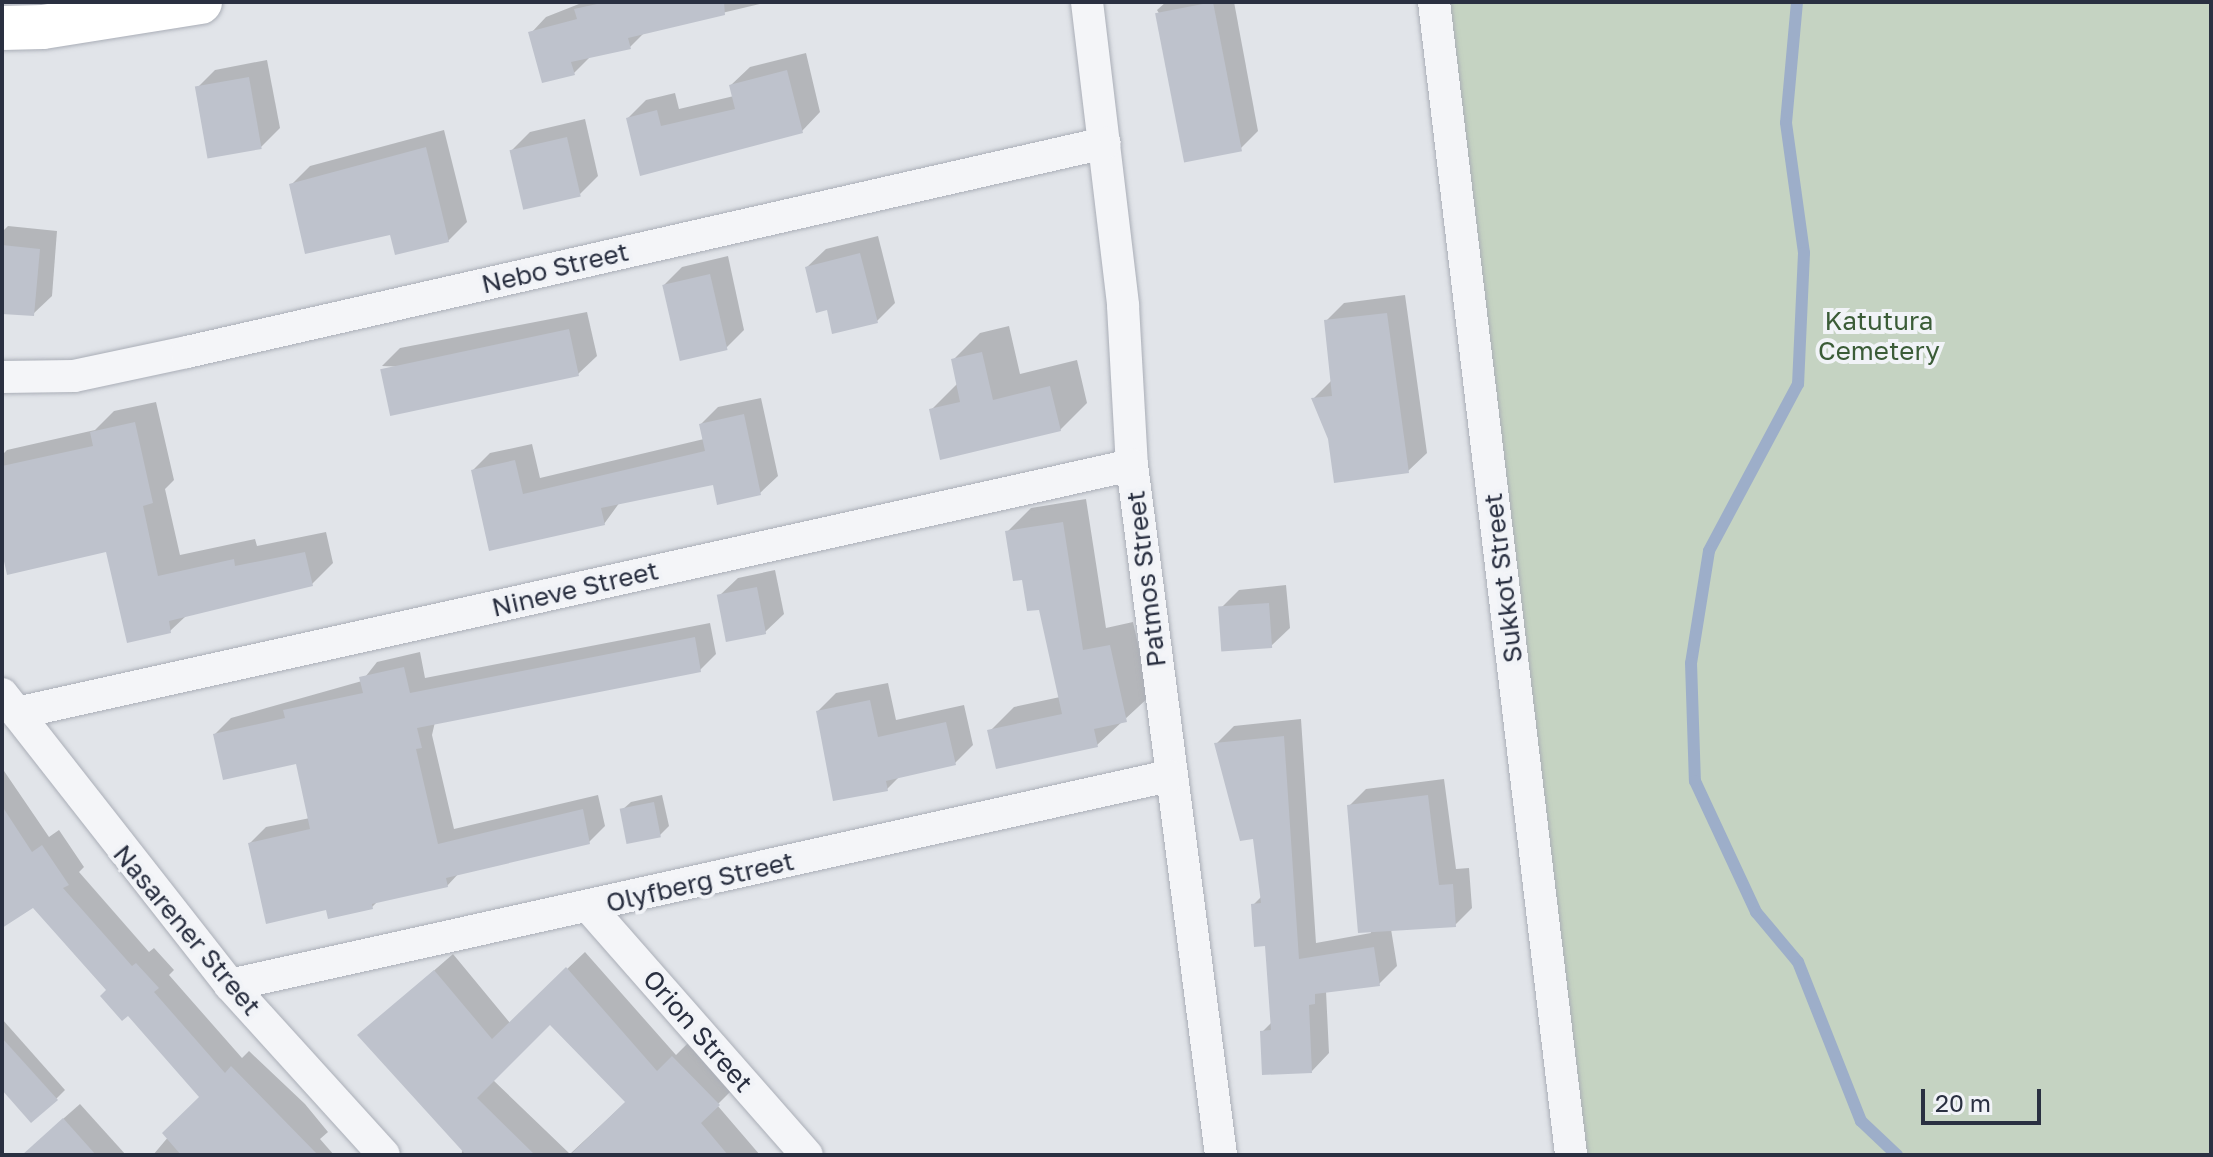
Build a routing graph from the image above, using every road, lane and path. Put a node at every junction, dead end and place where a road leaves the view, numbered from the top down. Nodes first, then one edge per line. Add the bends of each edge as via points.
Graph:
1 (200, 2) edge
2 (1087, 2) edge
3 (1434, 2) edge
4 (2, 28) edge
5 (1105, 143) junction
6 (2, 377) edge
7 (1132, 465) junction
8 (10, 703) edge
9 (1169, 776) junction
10 (589, 907) junction
11 (230, 985) junction
12 (384, 1155) edge
13 (807, 1155) edge
14 (1221, 1155) edge
15 (1571, 1155) edge

1 - 4 street via 43,27
2 - 5 street, Patmos Street
3 - 15 street, Sukkot Street
5 - 6 street, Nebo Street via 74,376
5 - 7 street, Patmos Street
7 - 8 street, Nineve Street
7 - 9 street, Patmos Street
8 - 11 street, Nasarener Street
9 - 10 street, Olyfberg Street
9 - 14 street, Patmos Street
10 - 11 street, Olyfberg Street
10 - 13 street, Orion Street
11 - 12 street, Nasarener Street

